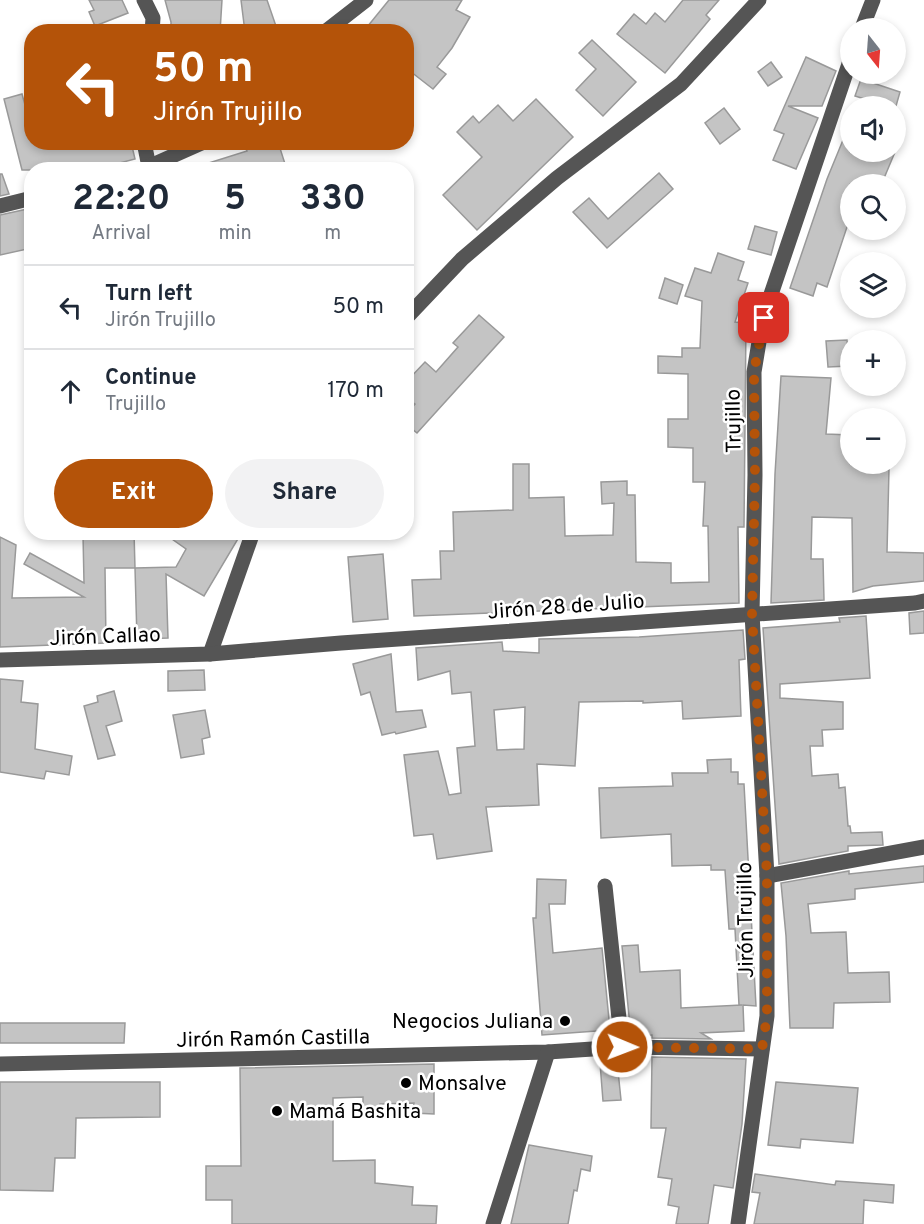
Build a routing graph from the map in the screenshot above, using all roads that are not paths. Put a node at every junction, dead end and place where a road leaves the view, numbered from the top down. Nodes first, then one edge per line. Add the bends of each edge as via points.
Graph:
1 (144, 0) edge
2 (366, 0) edge
3 (759, 0) edge
4 (873, 0) edge
5 (866, 18) edge
6 (153, 24) edge
7 (335, 24) edge
8 (842, 84) edge
9 (186, 150) edge
10 (159, 162) edge
11 (24, 200) edge
12 (0, 207) edge
13 (414, 310) edge
14 (249, 540) edge
15 (924, 601) edge
16 (752, 614) junction
17 (210, 654) junction
18 (0, 660) edge
19 (924, 847) edge
20 (767, 876) junction
21 (605, 886) dead end
22 (622, 1047) junction
23 (762, 1049) junction
24 (548, 1052) junction
25 (0, 1064) edge
26 (493, 1224) edge
27 (738, 1224) edge

1 - 6 street
2 - 7 street
3 - 13 street via 681,84 548,186 462,259
4 - 5 street
8 - 16 street, Trujillo via 764,318 754,372
9 - 10 street
11 - 12 street
14 - 17 street
15 - 16 street, Jirón 28 de Julio
16 - 17 street, Jirón 28 de Julio
16 - 20 street, Jirón Trujillo
17 - 18 street, Jirón Callao
19 - 20 street
20 - 23 street, Jirón Trujillo via 767,1016
21 - 22 street
22 - 23 street, Jirón Ramón Castilla
22 - 24 street, Jirón Ramón Castilla
23 - 27 street, Jirón Trujillo
24 - 25 street, Jirón Ramón Castilla
24 - 26 street

